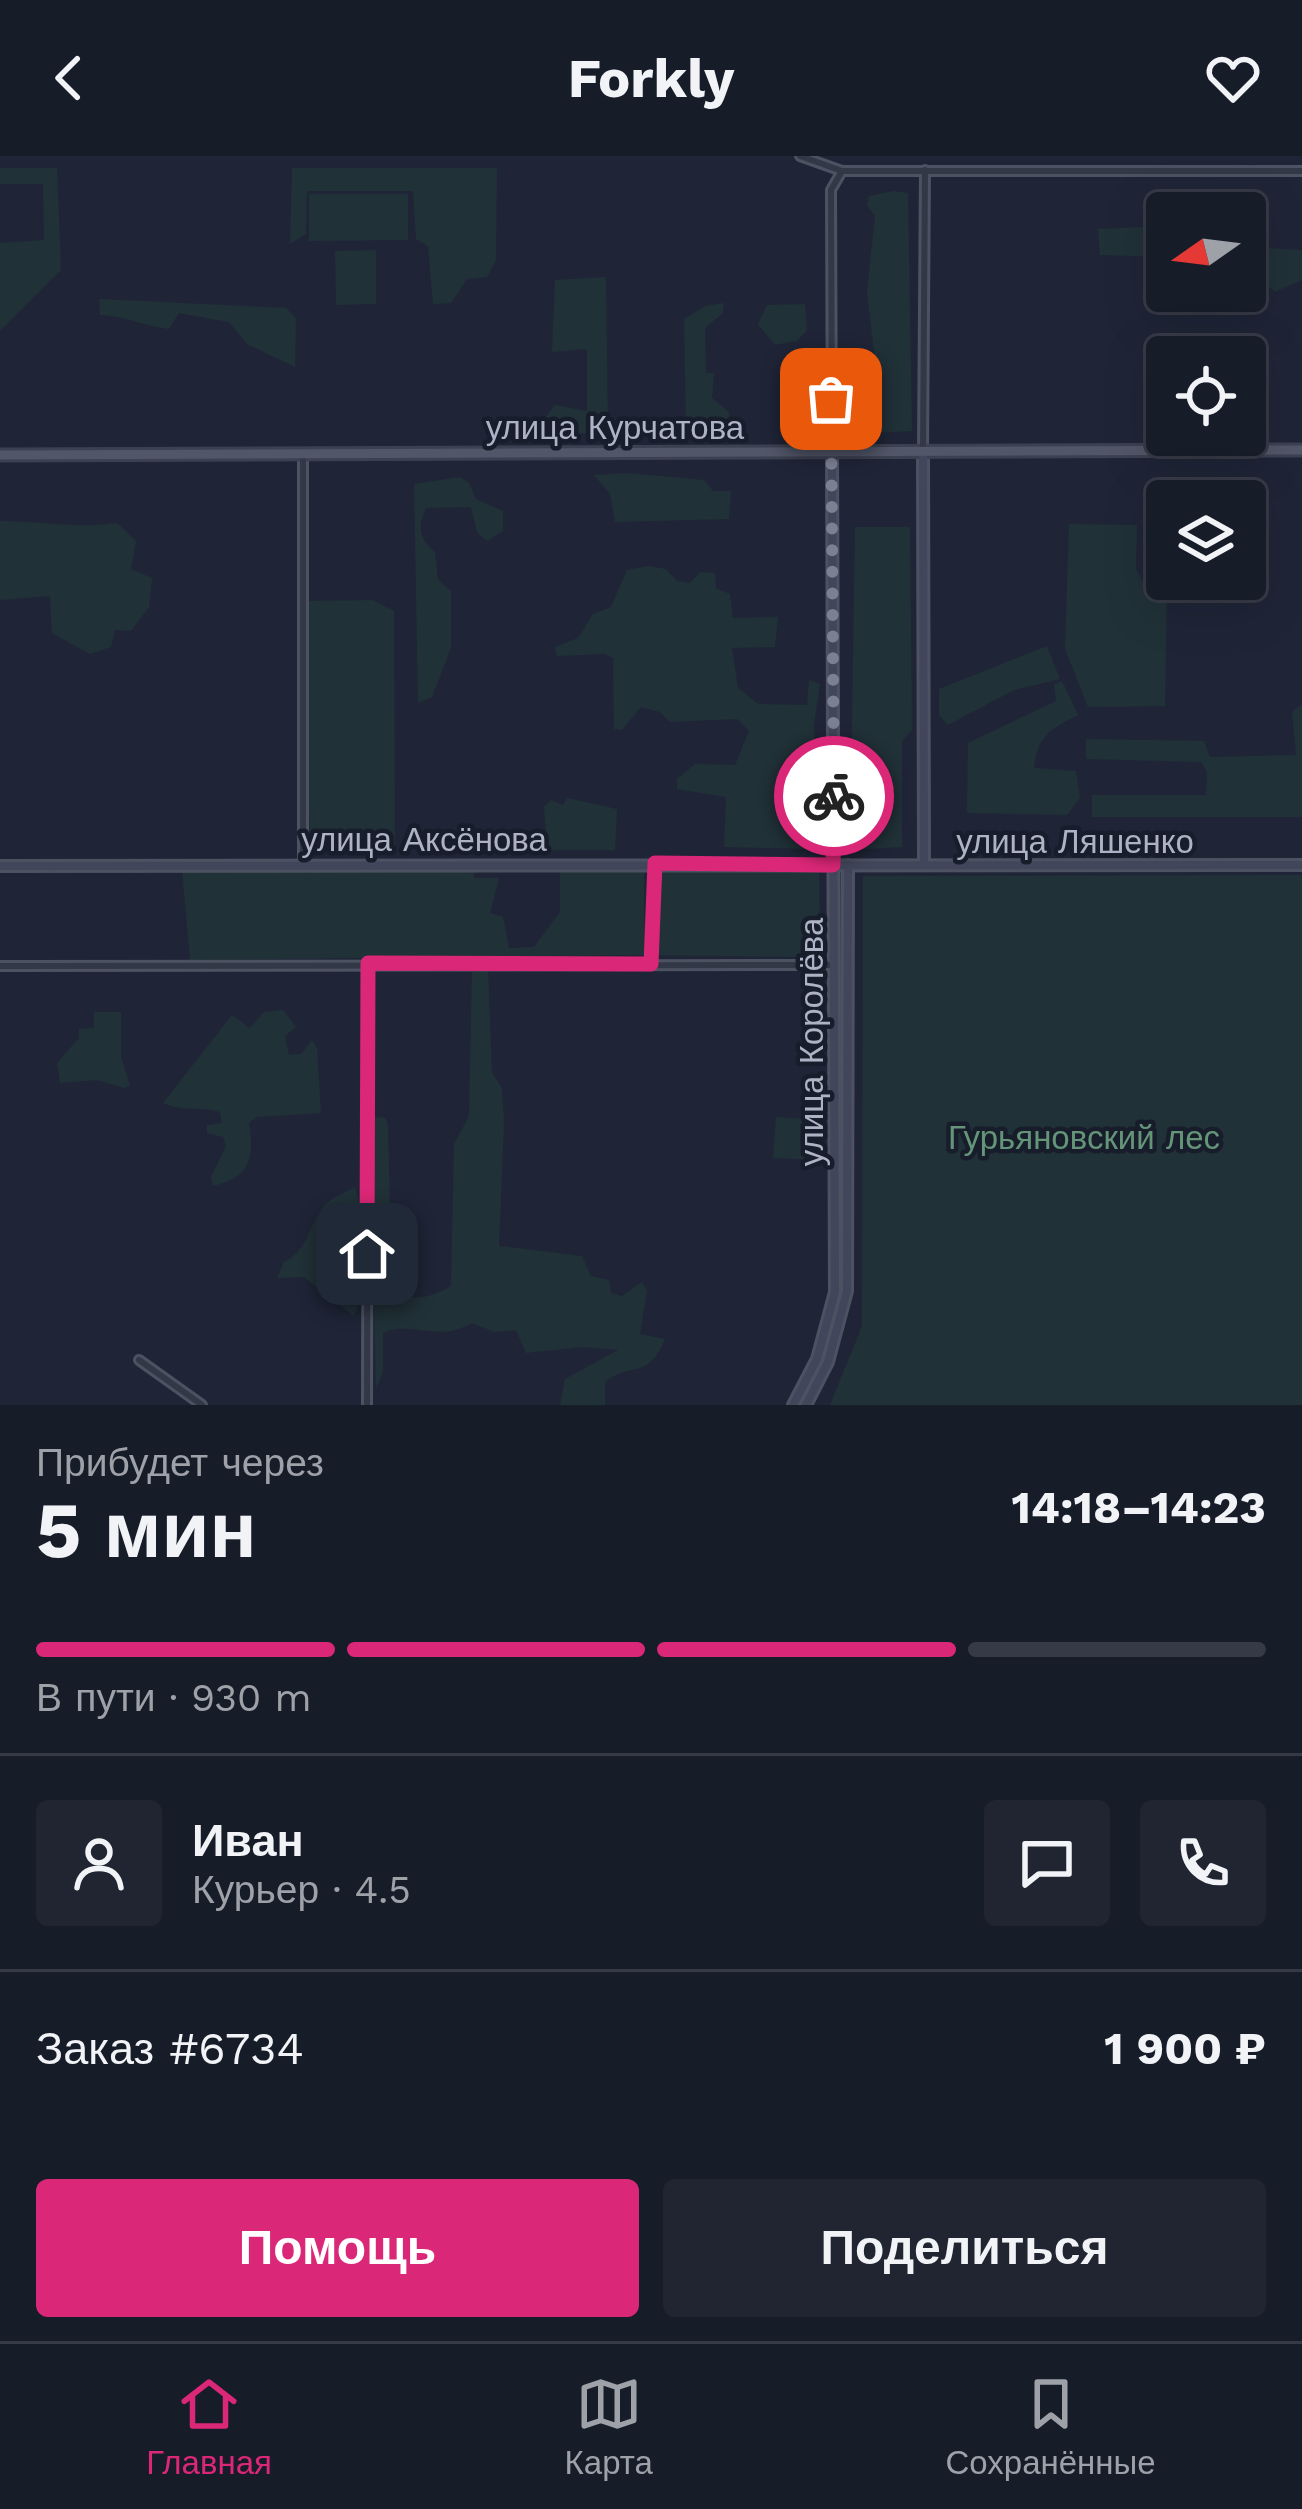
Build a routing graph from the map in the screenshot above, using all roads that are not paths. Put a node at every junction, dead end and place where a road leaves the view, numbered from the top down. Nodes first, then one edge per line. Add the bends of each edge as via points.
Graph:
1 (800, 156) edge
2 (925, 170) junction
3 (842, 171) junction
4 (1302, 171) edge
5 (923, 451) junction
6 (1302, 451) edge
7 (832, 453) junction
8 (303, 454) junction
9 (0, 455) edge
10 (303, 862) junction
11 (655, 863) junction
12 (833, 865) junction
13 (848, 865) junction
14 (924, 865) junction
15 (1302, 865) edge
16 (0, 866) edge
17 (368, 963) junction
18 (651, 964) junction
19 (834, 965) junction
20 (0, 966) edge
21 (846, 966) junction
22 (139, 1360) dead end
23 (202, 1405) edge
24 (367, 1405) edge
25 (794, 1405) edge
26 (806, 1405) edge

1 - 3 street
2 - 3 street
2 - 4 street
2 - 5 street
3 - 7 street, улица Королёва via 831,190
5 - 6 main road, улица Курчатова
5 - 7 main road, улица Курчатова
5 - 14 main road
7 - 8 main road, улица Курчатова
7 - 12 main road, улица Королёва
8 - 9 main road, улица Курчатова
8 - 10 street
10 - 11 main road, улица Аксёнова
10 - 16 main road, улица Аксёнова
11 - 12 main road, улица Аксёнова
11 - 18 street
12 - 13 main road, улица Аксёнова
12 - 19 main road, улица Королёва
13 - 14 main road, улица Ляшенко
13 - 21 main road, улица Королёва
14 - 15 main road, улица Ляшенко
17 - 18 street
17 - 20 street
17 - 24 street
18 - 19 street
19 - 21 main road
19 - 25 main road, улица Королёва via 835,1292
21 - 26 main road, улица Королёва via 847,1292 828,1362
22 - 23 street

